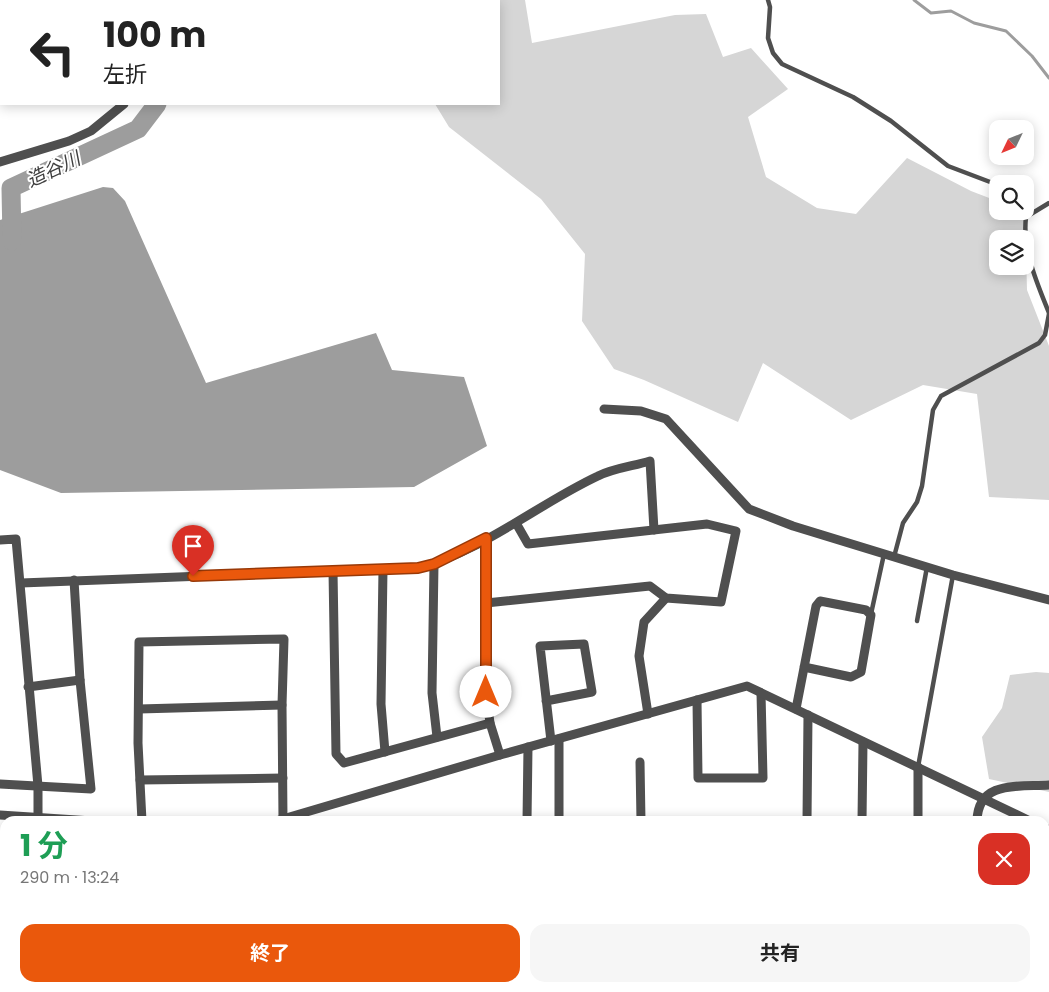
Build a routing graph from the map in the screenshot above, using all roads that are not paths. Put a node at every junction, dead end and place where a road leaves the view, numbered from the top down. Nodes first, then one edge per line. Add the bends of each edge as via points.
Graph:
1 (768, 0) edge
2 (123, 105) edge
3 (0, 162) edge
4 (989, 182) edge
5 (1049, 203) edge
6 (1034, 212) edge
7 (1025, 220) edge
8 (1049, 313) edge
9 (604, 409) dead end
10 (516, 522) junction
11 (654, 530) junction
12 (486, 538) junction
13 (0, 540) edge
14 (884, 554) junction
15 (894, 557) junction
16 (434, 564) junction
17 (927, 567) junction
18 (383, 569) junction
19 (333, 571) junction
20 (953, 575) junction
21 (74, 580) junction
22 (21, 583) junction
23 (666, 598) junction
24 (1049, 600) edge
25 (486, 603) junction
26 (871, 615) junction
27 (917, 621) dead end
28 (804, 667) junction
29 (80, 680) junction
30 (28, 686) junction
31 (761, 693) junction
32 (697, 700) junction
33 (546, 702) junction
34 (282, 705) junction
35 (138, 709) junction
36 (796, 709) junction
37 (648, 714) junction
38 (808, 715) junction
39 (490, 723) junction
40 (438, 738) junction
41 (555, 740) junction
42 (864, 742) junction
43 (528, 747) junction
44 (385, 752) junction
45 (500, 755) junction
46 (640, 762) dead end
47 (918, 767) junction
48 (284, 778) junction
49 (140, 780) junction
50 (0, 784) edge
51 (1049, 785) edge
52 (38, 786) junction
53 (982, 799) junction
54 (39, 816) edge
55 (142, 816) edge
56 (279, 816) edge
57 (293, 816) edge
58 (527, 816) edge
59 (559, 816) edge
60 (641, 816) edge
61 (807, 816) edge
62 (862, 816) edge
63 (918, 816) edge
64 (977, 816) edge
65 (1019, 816) edge

1 - 4 lane via 768,38 773,53 782,64 891,121 948,166
2 - 3 street via 90,131
5 - 6 lane
7 - 8 lane via 1024,228 1032,269
8 - 15 lane via 1045,335 1039,343 941,396 936,402 932,410 922,486 902,523
9 - 14 street via 641,411 666,419 749,508 793,526
10 - 11 street via 528,544
10 - 11 street via 600,475 650,461
10 - 12 street
11 - 23 street via 707,524 736,531 721,602
12 - 16 street
12 - 25 street
13 - 22 street via 16,539
14 - 15 street
14 - 26 lane
15 - 17 street
16 - 18 street
16 - 40 street via 432,694
17 - 20 street
17 - 27 lane
18 - 19 street
18 - 44 street via 381,704
19 - 21 street
19 - 44 street via 336,754 344,763
20 - 24 street
20 - 47 lane
21 - 22 street
21 - 29 street
22 - 30 street
23 - 25 street via 650,586
23 - 37 street via 644,622 639,656
25 - 39 street via 486,692
26 - 28 street via 861,672 851,677
26 - 28 street via 866,610 820,601 816,606
28 - 36 street
29 - 30 street
29 - 52 street via 91,789
30 - 52 street
31 - 32 street via 747,686
31 - 32 street via 763,778 698,778
31 - 36 street
32 - 37 street
33 - 33 street via 540,646 584,644 592,692
33 - 41 street
34 - 35 street
34 - 35 street via 284,639 139,642
34 - 48 street
35 - 49 street
36 - 38 street
37 - 41 street
38 - 42 street
38 - 61 street
39 - 40 street
39 - 45 street
40 - 44 street
41 - 43 street
41 - 59 street
42 - 47 street
42 - 62 street
43 - 45 street
43 - 58 street
45 - 57 street
46 - 60 street
47 - 53 street
47 - 63 street
48 - 49 street
48 - 56 street
49 - 55 street
50 - 52 street
51 - 53 street via 994,789
52 - 54 street
53 - 64 street
53 - 65 street

